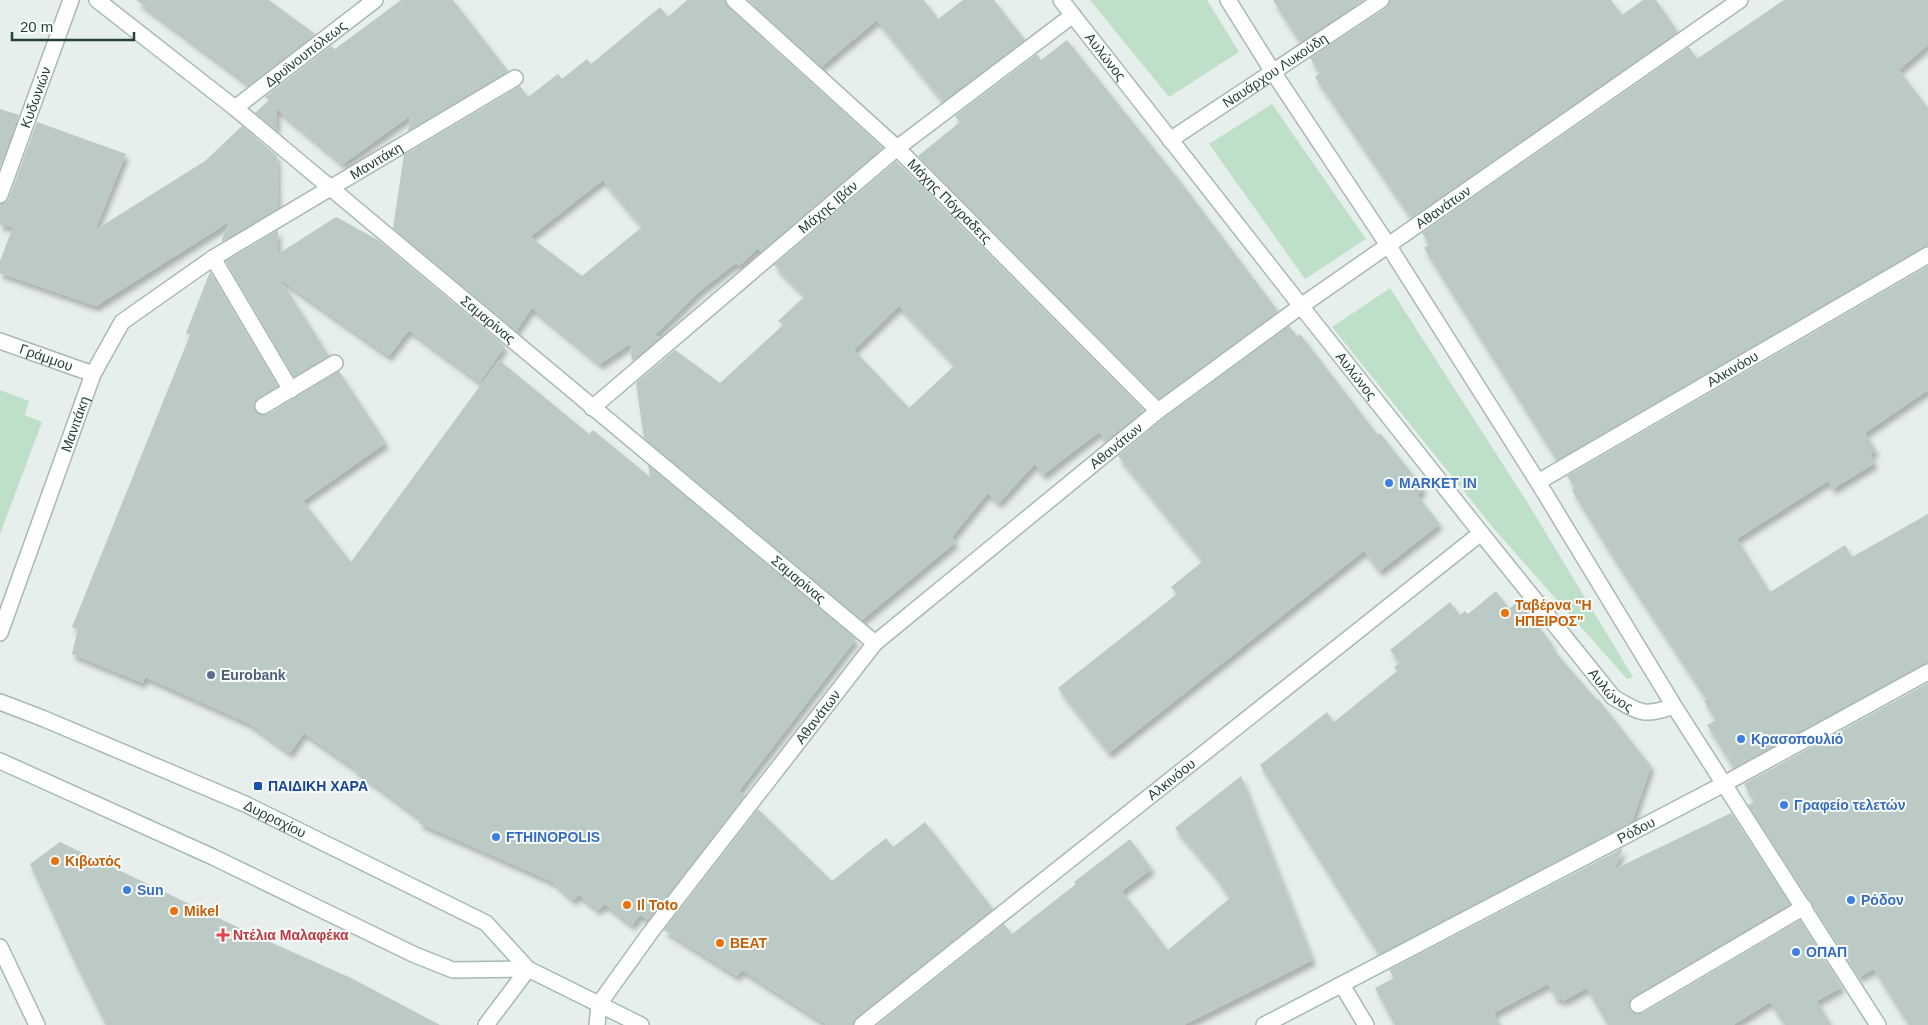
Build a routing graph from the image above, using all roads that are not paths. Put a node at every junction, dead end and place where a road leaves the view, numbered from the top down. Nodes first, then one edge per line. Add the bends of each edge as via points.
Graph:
1 (71, 0) edge
2 (97, 0) edge
3 (375, 0) edge
4 (734, 0) edge
5 (1061, 0) edge
6 (1228, 0) edge
7 (1381, 0) edge
8 (1740, 0) edge
9 (1073, 15) junction
10 (1272, 72) junction
11 (515, 78) dead end
12 (235, 108) junction
13 (1170, 140) junction
14 (897, 148) junction
15 (332, 188) junction
16 (0, 195) edge
17 (1388, 245) junction
18 (1928, 255) edge
19 (212, 258) junction
20 (1301, 306) junction
21 (0, 341) edge
22 (335, 363) dead end
23 (93, 374) junction
24 (291, 390) junction
25 (263, 406) dead end
26 (592, 408) junction
27 (1158, 411) junction
28 (1538, 482) junction
29 (1480, 533) junction
30 (0, 633) edge
31 (875, 643) junction
32 (1928, 672) edge
33 (0, 702) edge
34 (1674, 706) junction
35 (0, 761) edge
36 (1724, 784) junction
37 (1804, 907) junction
38 (0, 947) edge
39 (528, 969) junction
40 (1342, 985) junction
41 (599, 1004) junction
42 (1638, 1005) dead end
43 (37, 1025) edge
44 (486, 1025) edge
45 (597, 1025) edge
46 (641, 1025) edge
47 (862, 1025) edge
48 (1264, 1025) edge
49 (1366, 1025) edge
50 (1878, 1025) edge

1 - 16 street, Κυδωνιών
2 - 12 street, Σαμαρίνας
3 - 12 street, Δρυϊνουπόλεως
4 - 14 street, Μάχης Πόγραδετς
5 - 9 street, Αυλώνος
6 - 10 street
7 - 10 street, Ναυάρχου Λυκούδη
8 - 17 street, Αθανάτων
9 - 13 street, Αυλώνος
9 - 14 street, Μάχης Ιβάν
10 - 13 street, Ναυάρχου Λυκούδη
10 - 17 street
11 - 15 street, Μανιτάκη
12 - 15 street, Σαμαρίνας
13 - 20 street, Αυλώνος
14 - 26 street, Μάχης Ιβάν
14 - 27 street, Μάχης Πόγραδετς
15 - 19 street, Μανιτάκη
15 - 26 street, Σαμαρίνας
17 - 20 street, Αθανάτων
17 - 28 street
18 - 28 street, Αλκινόου
19 - 23 street, Μανιτάκη via 122,322
19 - 24 street
20 - 27 street, Αθανάτων
20 - 29 street, Αυλώνος
21 - 23 street, Γράμμου
22 - 24 street
23 - 30 street, Μανιτάκη
24 - 25 street
26 - 31 street, Σαμαρίνας
27 - 31 street, Αθανάτων
28 - 34 street
29 - 34 street, Αυλώνος via 1613,697 1636,711 1655,713
29 - 47 street, Αλκινόου
31 - 41 street, Αθανάτων via 650,933
32 - 36 street, Ρόδου
33 - 39 street, Δυρραχίου via 245,804 486,923
34 - 36 street
35 - 39 street, Δυρραχίου via 453,970
36 - 37 street
36 - 40 street, Ρόδου
37 - 42 street
37 - 50 street
38 - 43 street
39 - 41 street, Δυρραχίου
39 - 44 street
40 - 48 street, Ρόδου
40 - 49 street
41 - 45 street
41 - 46 street, Δυρραχίου

